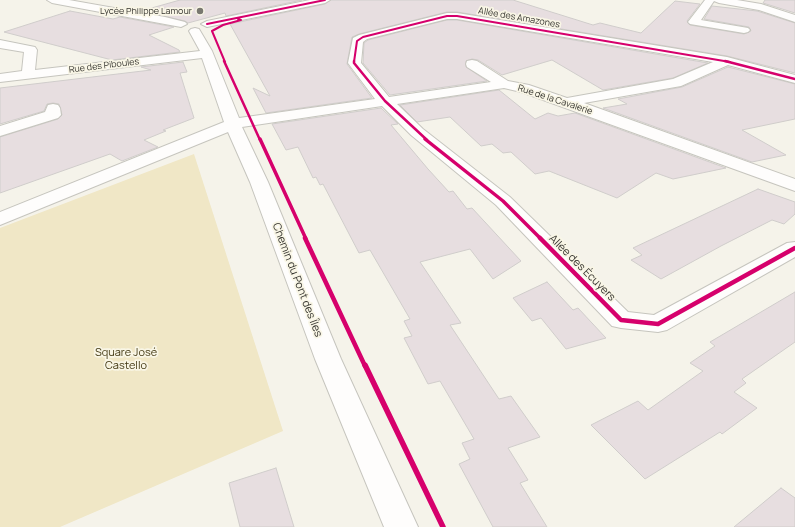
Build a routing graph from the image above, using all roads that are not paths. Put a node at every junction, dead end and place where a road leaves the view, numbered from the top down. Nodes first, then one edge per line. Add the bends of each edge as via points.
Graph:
1 (52, 0) edge
2 (325, 0) edge
3 (710, 0) edge
4 (719, 0) edge
5 (795, 19) edge
6 (194, 27) junction
7 (744, 30) dead end
8 (0, 44) edge
9 (207, 54) junction
10 (727, 61) junction
11 (472, 64) dead end
12 (28, 75) junction
13 (0, 78) edge
14 (795, 79) edge
15 (504, 84) junction
16 (385, 101) junction
17 (566, 102) junction
18 (53, 108) dead end
19 (233, 124) junction
20 (0, 130) edge
21 (795, 185) edge
22 (0, 219) edge
23 (795, 248) edge
24 (401, 527) edge

1 - 6 street
2 - 6 street
3 - 7 street via 694,22
4 - 5 street via 761,7
6 - 9 street, Chemin du Pont des Îles
8 - 12 street via 31,50
9 - 12 street, Rue des Piboules
9 - 19 street, Chemin du Pont des Îles
10 - 14 street, Allée des Amazones
10 - 16 street, Allée des Amazones via 448,16 363,36 357,41 354,63
10 - 17 street via 676,83
11 - 15 street
12 - 13 street, Rue des Piboules
15 - 16 street, Rue de la Cavalerie
15 - 17 street, Rue de la Cavalerie
16 - 19 street, Rue de la Cavalerie
16 - 23 street, Allée des Écuyers via 417,132 503,200 620,320 658,324
17 - 21 street, Rue de la Cavalerie
18 - 20 street via 53,115
19 - 22 street, Rue de la Cavalerie
19 - 24 street, Chemin du Pont des Îles via 328,359

